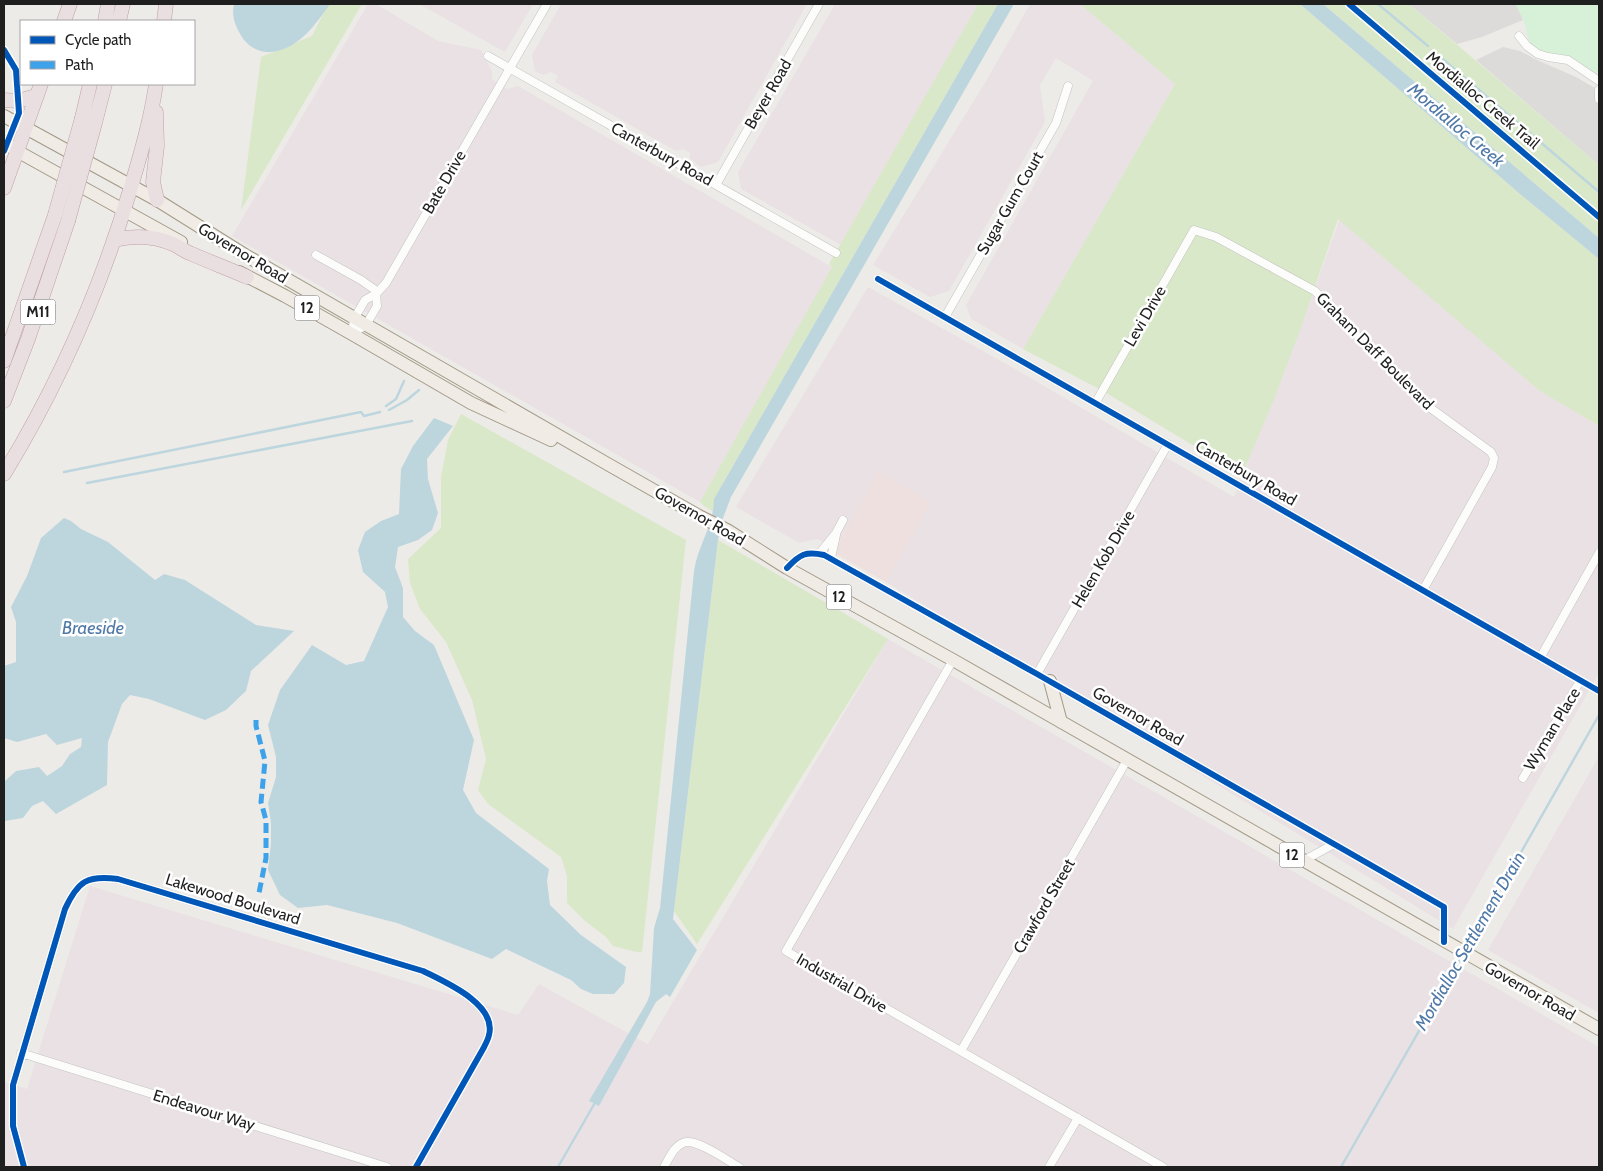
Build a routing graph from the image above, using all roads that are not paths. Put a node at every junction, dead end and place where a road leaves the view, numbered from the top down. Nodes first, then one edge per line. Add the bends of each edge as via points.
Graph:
1 (70, 4) edge
2 (108, 4) edge
3 (123, 4) edge
4 (166, 4) edge
5 (547, 4) edge
6 (820, 4) edge
7 (64, 20) edge
8 (105, 20) edge
9 (119, 20) edge
10 (164, 20) edge
11 (1519, 36) dead end
12 (488, 56) dead end
13 (510, 68) junction
14 (1599, 81) edge
15 (90, 85) edge
16 (106, 85) edge
17 (1068, 86) dead end
18 (155, 88) edge
19 (39, 90) edge
20 (1599, 90) edge
21 (1599, 99) edge
22 (4, 100) edge
23 (4, 116) edge
24 (89, 121) junction
25 (25, 128) junction
26 (4, 142) edge
27 (17, 151) junction
28 (716, 185) junction
29 (131, 186) junction
30 (4, 188) edge
31 (157, 200) junction
32 (124, 211) junction
33 (1194, 230) joint
34 (114, 240) junction
35 (836, 254) dead end
36 (316, 255) dead end
37 (247, 277) junction
38 (878, 279) dead end
39 (377, 293) junction
40 (945, 316) junction
41 (354, 319) junction
42 (366, 325) junction
43 (352, 334) junction
44 (4, 362) edge
45 (4, 401) edge
46 (1096, 402) junction
47 (1168, 444) junction
48 (611, 466) junction
49 (4, 474) edge
50 (843, 520) dead end
51 (836, 533) junction
52 (1599, 552) edge
53 (819, 554) junction
54 (831, 558) junction
55 (787, 568) junction
56 (1423, 590) junction
57 (1540, 658) junction
58 (953, 660) junction
59 (1038, 674) junction
60 (1580, 680) junction
61 (1050, 681) junction
62 (1599, 691) edge
63 (1061, 722) junction
64 (1127, 760) junction
65 (1523, 778) dead end
66 (1334, 844) junction
67 (1303, 861) junction
68 (1444, 942) junction
69 (1596, 1029) edge
70 (961, 1051) junction
71 (21, 1053) junction
72 (1078, 1118) junction
73 (24, 1167) edge
74 (387, 1167) edge
75 (416, 1167) edge
76 (664, 1167) edge
77 (739, 1167) edge
78 (1049, 1167) edge
79 (1163, 1167) edge

1 - 7 highway
2 - 8 highway
3 - 9 highway
4 - 10 highway
5 - 13 street
6 - 28 street, Beyer Road
11 - 14 street via 1538,54 1568,60
12 - 13 street, Canterbury Road
13 - 28 street, Canterbury Road
13 - 39 street, Bate Drive via 386,283
15 - 24 highway, M11
16 - 24 highway, M11
17 - 40 street, Sugar Gum Court via 1056,123
18 - 29 highway
18 - 31 highway via 157,146 153,182
19 - 22 highway via 18,101
19 - 25 highway
20 - 21 street
23 - 25 main road, Governor Road / 12
24 - 44 highway, M11, bridge
24 - 45 highway, M11, bridge via 68,221
25 - 27 highway
25 - 29 main road, Governor Road / 12
26 - 27 main road, Governor Road / 12
27 - 30 highway
27 - 32 main road, Governor Road / 12
28 - 35 street, Canterbury Road
29 - 31 main road, Governor Road / 12
29 - 32 highway
31 - 41 main road, Governor Road / 12
32 - 34 highway
32 - 37 main road, Governor Road / 12
33 - 46 street, Levi Drive
33 - 56 street, Graham Daff Boulevard via 1216,237 1315,291 1429,407 1491,452 1494,458 1492,467
34 - 37 highway via 139,236 174,244
34 - 49 highway via 76,337 27,436
36 - 39 street via 361,280
37 - 43 main road, Governor Road / 12
38 - 40 street, Canterbury Road
39 - 41 street, Bate Drive via 365,300
39 - 42 street, Bate Drive via 377,306
40 - 46 street, Canterbury Road
41 - 42 main road, Governor Road / 12
41 - 43 street, Bate Drive
42 - 43 street
42 - 48 main road, Governor Road / 12
43 - 48 main road, Governor Road / 12 via 471,403
46 - 47 street, Canterbury Road
47 - 56 street, Canterbury Road
47 - 59 street, Helen Kob Drive
48 - 55 main road, Governor Road / 12 via 728,530
50 - 51 street
51 - 53 street
51 - 54 street
52 - 57 street
53 - 54 street, Governor Road
53 - 55 street, Governor Road via 804,554
54 - 59 street, Governor Road
55 - 58 main road, Governor Road / 12
56 - 57 street, Canterbury Road
57 - 60 street, Canterbury Road
58 - 63 main road, Governor Road / 12
58 - 70 street, Industrial Drive via 786,951
59 - 61 street, Governor Road
60 - 62 street, Canterbury Road
60 - 65 street, Wyman Place
61 - 63 main road
61 - 66 street, Governor Road
63 - 64 main road, Governor Road / 12
64 - 67 main road, Governor Road / 12
64 - 70 street, Crawford Street
66 - 67 street
66 - 68 street, Governor Road via 1444,906
67 - 68 main road, Governor Road / 12
68 - 69 main road, Governor Road / 12
70 - 72 street, Industrial Drive
71 - 73 street, Lakewood Boulevard via 13,1085 13,1126
71 - 74 street, Endeavour Way
71 - 75 street, Lakewood Boulevard via 64,909 73,892 85,881 100,877 118,879 423,972 478,1004 488,1018 490,1034
72 - 78 street
72 - 79 street, Industrial Drive
76 - 77 street via 675,1149 686,1142 696,1142

